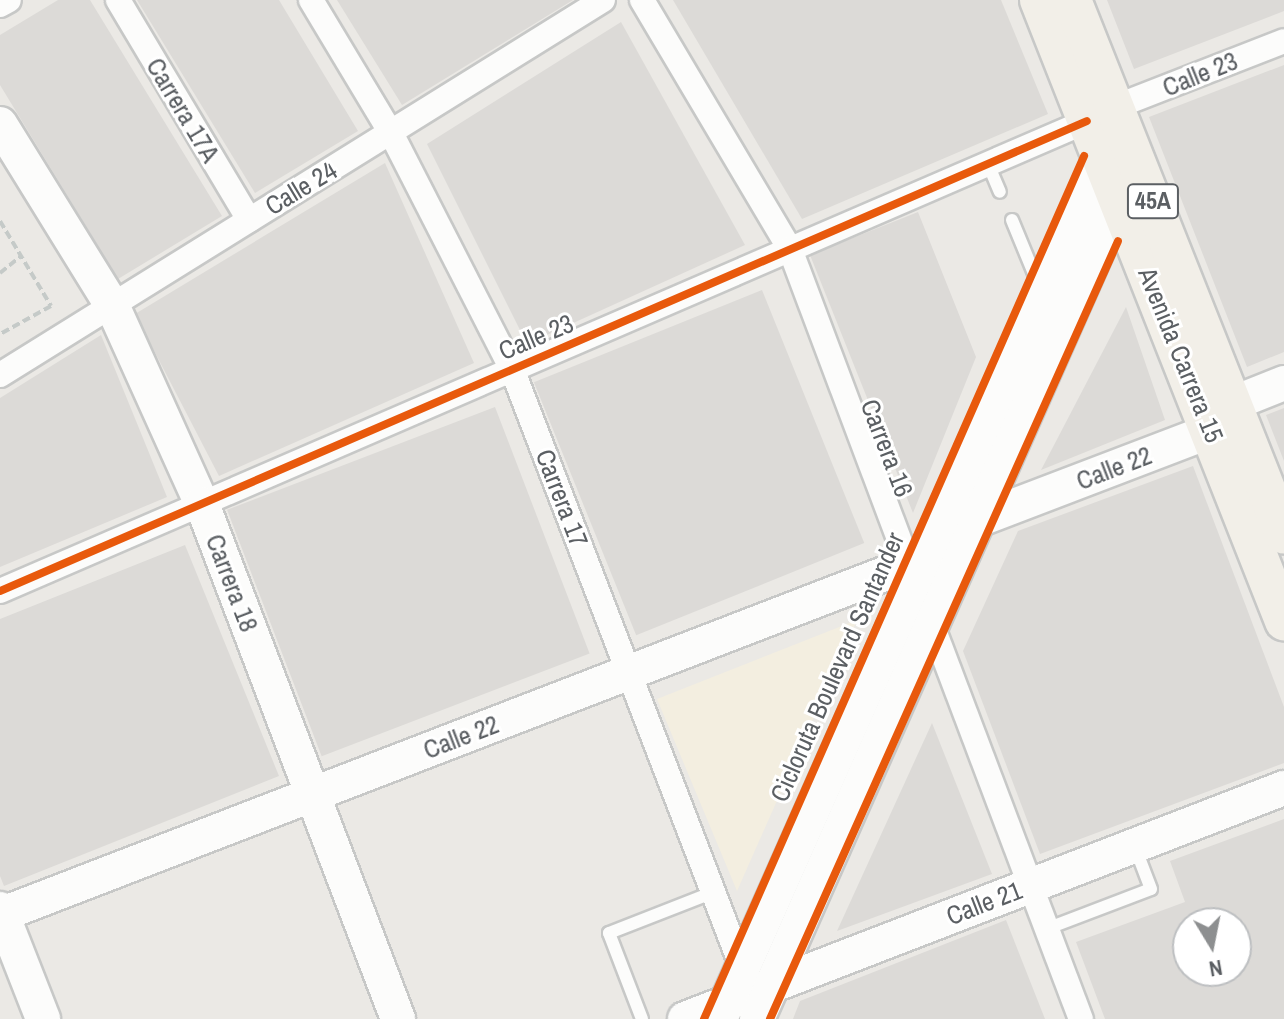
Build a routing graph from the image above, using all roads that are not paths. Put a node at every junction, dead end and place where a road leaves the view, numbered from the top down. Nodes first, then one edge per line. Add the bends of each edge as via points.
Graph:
1 (9, 0) edge
2 (118, 0) edge
3 (311, 0) edge
4 (603, 0) edge
5 (642, 0) edge
6 (1039, 0) edge
7 (1072, 0) edge
8 (0, 5) edge
9 (1284, 41) edge
10 (1101, 114) junction
11 (0, 124) edge
12 (391, 133) junction
13 (1120, 160) junction
14 (988, 164) junction
15 (1000, 192) dead end
16 (1119, 201) junction
17 (249, 220) junction
18 (1012, 220) dead end
19 (790, 249) junction
20 (1042, 293) junction
21 (112, 305) junction
22 (512, 369) junction
23 (0, 375) edge
24 (1284, 383) edge
25 (1222, 417) junction
26 (202, 504) junction
27 (978, 519) junction
28 (1284, 534) edge
29 (920, 560) junction
30 (0, 591) edge
31 (1284, 621) edge
32 (931, 625) junction
33 (629, 672) junction
34 (1284, 788) edge
35 (313, 794) junction
36 (1134, 846) junction
37 (1030, 886) junction
38 (714, 892) junction
39 (1, 913) edge
40 (1046, 929) junction
41 (749, 1002) edge
42 (43, 1019) edge
43 (398, 1019) edge
44 (642, 1019) edge
45 (685, 1019) edge
46 (1081, 1019) edge

1 - 8 street
2 - 17 street, Carrera 17A
3 - 12 street, Carrera 17
4 - 12 street, Calle 24
5 - 19 street, Carrera 16
6 - 10 main road, Avenida Carrera 15 / 45A
7 - 10 main road, Avenida Carrera 15 / 45A
9 - 10 street, Calle 23
10 - 13 main road, Avenida Carrera 15 / 45A
10 - 14 street, Calle 23
11 - 21 street, Carrera 18
12 - 17 street, Calle 24
12 - 22 street, Carrera 17
13 - 16 main road, Avenida Carrera 15 / 45A
13 - 20 street
13 - 25 main road, Avenida Carrera 15 / 45A
14 - 15 lane
14 - 19 street, Calle 23
16 - 25 main road, Avenida Carrera 15 / 45A
16 - 27 street
17 - 21 street, Calle 24
18 - 20 lane
19 - 22 street, Calle 23
19 - 29 street, Carrera 16
20 - 29 street
21 - 23 street, Calle 24
21 - 26 street, Carrera 18
22 - 26 street, Calle 23
22 - 33 street, Carrera 17
24 - 25 street, Calle 22
25 - 27 street, Calle 22
25 - 28 main road, Avenida Carrera 15 / 45A
25 - 31 main road, Avenida Carrera 15 / 45A
26 - 30 street, Calle 23
26 - 35 street, Carrera 18
27 - 29 street, Calle 22
27 - 32 street
29 - 32 street, Carrera 16
29 - 33 street, Calle 22
29 - 41 street
32 - 37 street, Carrera 16
32 - 41 street
33 - 35 street, Calle 22
33 - 38 street, Carrera 17
34 - 36 street, Calle 21
35 - 39 street, Calle 22
35 - 43 street, Carrera 18
36 - 37 street, Calle 21
36 - 40 lane via 1151,889
37 - 40 street, Carrera 16
37 - 41 street, Calle 21
38 - 41 street, Carrera 17
38 - 44 lane via 609,933
39 - 42 street
40 - 46 street, Carrera 16
41 - 45 street, Calle 21

